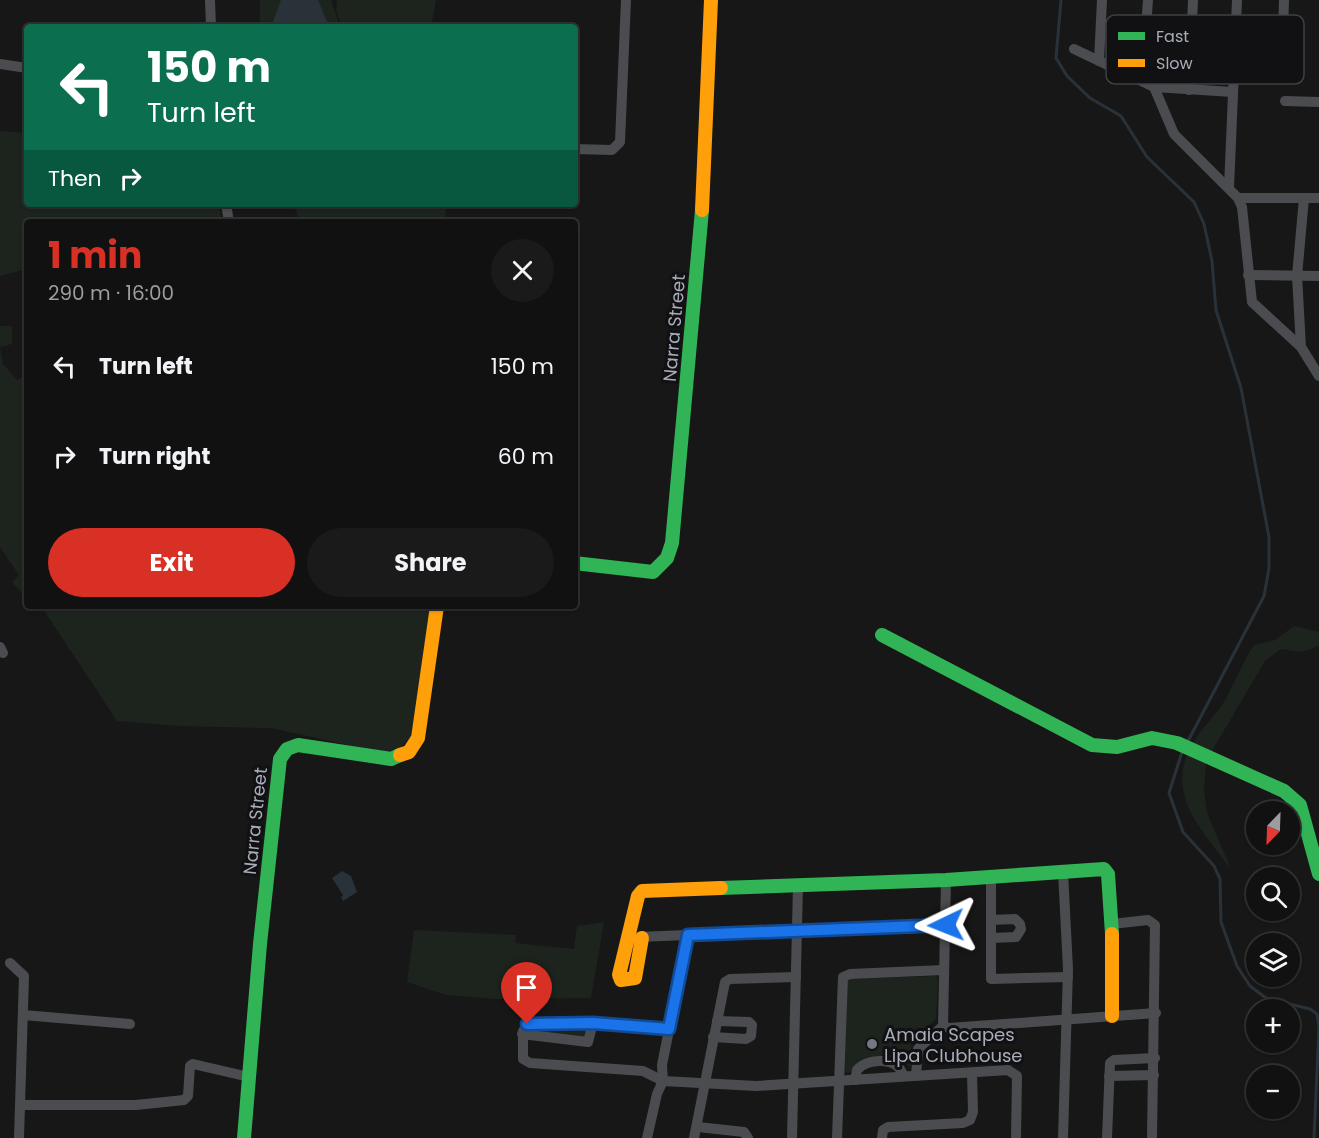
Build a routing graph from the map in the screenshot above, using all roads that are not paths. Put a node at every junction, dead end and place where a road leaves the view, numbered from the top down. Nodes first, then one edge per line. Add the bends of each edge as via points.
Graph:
1 (210, 0) edge
2 (626, 0) edge
3 (711, 0) edge
4 (1101, 0) edge
5 (1148, 0) edge
6 (1193, 0) edge
7 (1237, 0) edge
8 (1284, 0) edge
9 (1147, 15) edge
10 (1192, 15) edge
11 (1236, 15) edge
12 (1284, 15) edge
13 (211, 24) edge
14 (1074, 49) dead end
15 (1099, 61) junction
16 (0, 64) edge
17 (1106, 64) edge
18 (24, 68) edge
19 (1148, 84) edge
20 (1189, 84) edge
21 (1233, 84) edge
22 (1154, 87) junction
23 (1189, 90) junction
24 (1233, 92) junction
25 (1285, 101) dead end
26 (1319, 102) edge
27 (578, 149) edge
28 (1229, 188) junction
29 (1238, 198) junction
30 (1304, 198) junction
31 (1319, 198) edge
32 (1248, 275) junction
33 (1297, 276) junction
34 (1319, 276) edge
35 (1301, 347) junction
36 (1319, 376) edge
37 (578, 563) edge
38 (437, 609) edge
39 (882, 635) dead end
40 (1063, 872) junction
41 (1319, 874) edge
42 (991, 876) junction
43 (945, 880) junction
44 (798, 885) junction
45 (991, 920) junction
46 (1112, 924) junction
47 (946, 925) junction
48 (797, 931) junction
49 (688, 935) junction
50 (636, 936) joint
51 (991, 938) junction
52 (10, 963) dead end
53 (944, 970) junction
54 (796, 977) junction
55 (1068, 977) junction
56 (1156, 1013) junction
57 (23, 1015) junction
58 (1112, 1016) junction
59 (1067, 1020) junction
60 (717, 1021) junction
61 (593, 1023) junction
62 (130, 1024) dead end
63 (943, 1026) junction
64 (669, 1029) junction
65 (522, 1034) junction
66 (713, 1037) junction
67 (1155, 1058) junction
68 (972, 1072) junction
69 (1154, 1075) junction
70 (903, 1076) junction
71 (916, 1076) junction
72 (1109, 1076) junction
73 (249, 1077) junction
74 (855, 1080) junction
75 (663, 1081) junction
76 (838, 1081) junction
77 (705, 1082) junction
78 (793, 1084) junction
79 (21, 1105) junction
80 (698, 1127) junction
81 (19, 1138) edge
82 (244, 1138) edge
83 (646, 1138) edge
84 (694, 1138) edge
85 (748, 1138) edge
86 (792, 1138) edge
87 (837, 1138) edge
88 (882, 1138) edge
89 (1016, 1138) edge
90 (1063, 1138) edge
91 (1107, 1138) edge
92 (1152, 1138) edge

1 - 13 street
2 - 27 street via 620,142 612,150
3 - 37 street, Narra Street via 702,206 672,543 667,558 653,572
4 - 15 street
5 - 9 street
6 - 10 street
7 - 11 street
8 - 12 street
14 - 15 street
15 - 17 street
16 - 18 street
19 - 22 street
20 - 23 street
21 - 24 street
22 - 23 street
22 - 28 street via 1174,134
23 - 24 street
24 - 28 street
25 - 26 street
28 - 29 street
29 - 30 street
29 - 32 street
30 - 31 street
30 - 33 street
32 - 33 street
32 - 35 street via 1252,302
33 - 34 street
33 - 35 street
35 - 36 street
38 - 73 street, Narra Street via 418,738 409,752 391,759 298,745 287,749 280,759
39 - 41 street via 1092,745 1118,747 1152,738 1176,743 1284,791 1300,805
40 - 42 street
40 - 46 street via 1107,872
40 - 55 street
42 - 43 street
42 - 45 street
43 - 44 street
43 - 47 street
44 - 48 street
44 - 50 street via 642,891
45 - 51 street
45 - 51 street via 1015,919 1021,929 1016,937
46 - 56 street via 1148,920 1155,925
46 - 58 street
47 - 48 street
47 - 53 street
48 - 49 street
48 - 54 street
49 - 50 street
49 - 64 street
51 - 55 street via 991,979
52 - 57 street via 24,976
53 - 63 street
53 - 76 street via 843,977
54 - 60 street via 727,980
54 - 78 street
55 - 59 street
56 - 58 street
56 - 67 street
57 - 62 street
57 - 79 street
58 - 59 street
59 - 63 street
59 - 90 street
60 - 66 street
60 - 66 street via 749,1022 752,1034 746,1039
61 - 64 street
61 - 65 street via 530,1023
61 - 65 street via 588,1042
63 - 71 street via 918,1049
64 - 75 street
65 - 75 street via 526,1062 643,1071
66 - 77 street
67 - 69 street
67 - 72 street via 1112,1061
68 - 71 street
68 - 88 street via 970,1120 888,1127
68 - 89 street via 1015,1073
69 - 72 street
69 - 92 street
70 - 71 street
70 - 74 street
70 - 74 street via 892,1064 868,1062 860,1067
72 - 91 street
73 - 79 street via 193,1064 184,1100 136,1105
73 - 82 street, Narra Street
74 - 76 street
75 - 77 street
75 - 83 street
76 - 78 street
76 - 87 street
77 - 78 street
77 - 80 street
78 - 86 street
79 - 81 street
80 - 84 street
80 - 85 street via 744,1131

